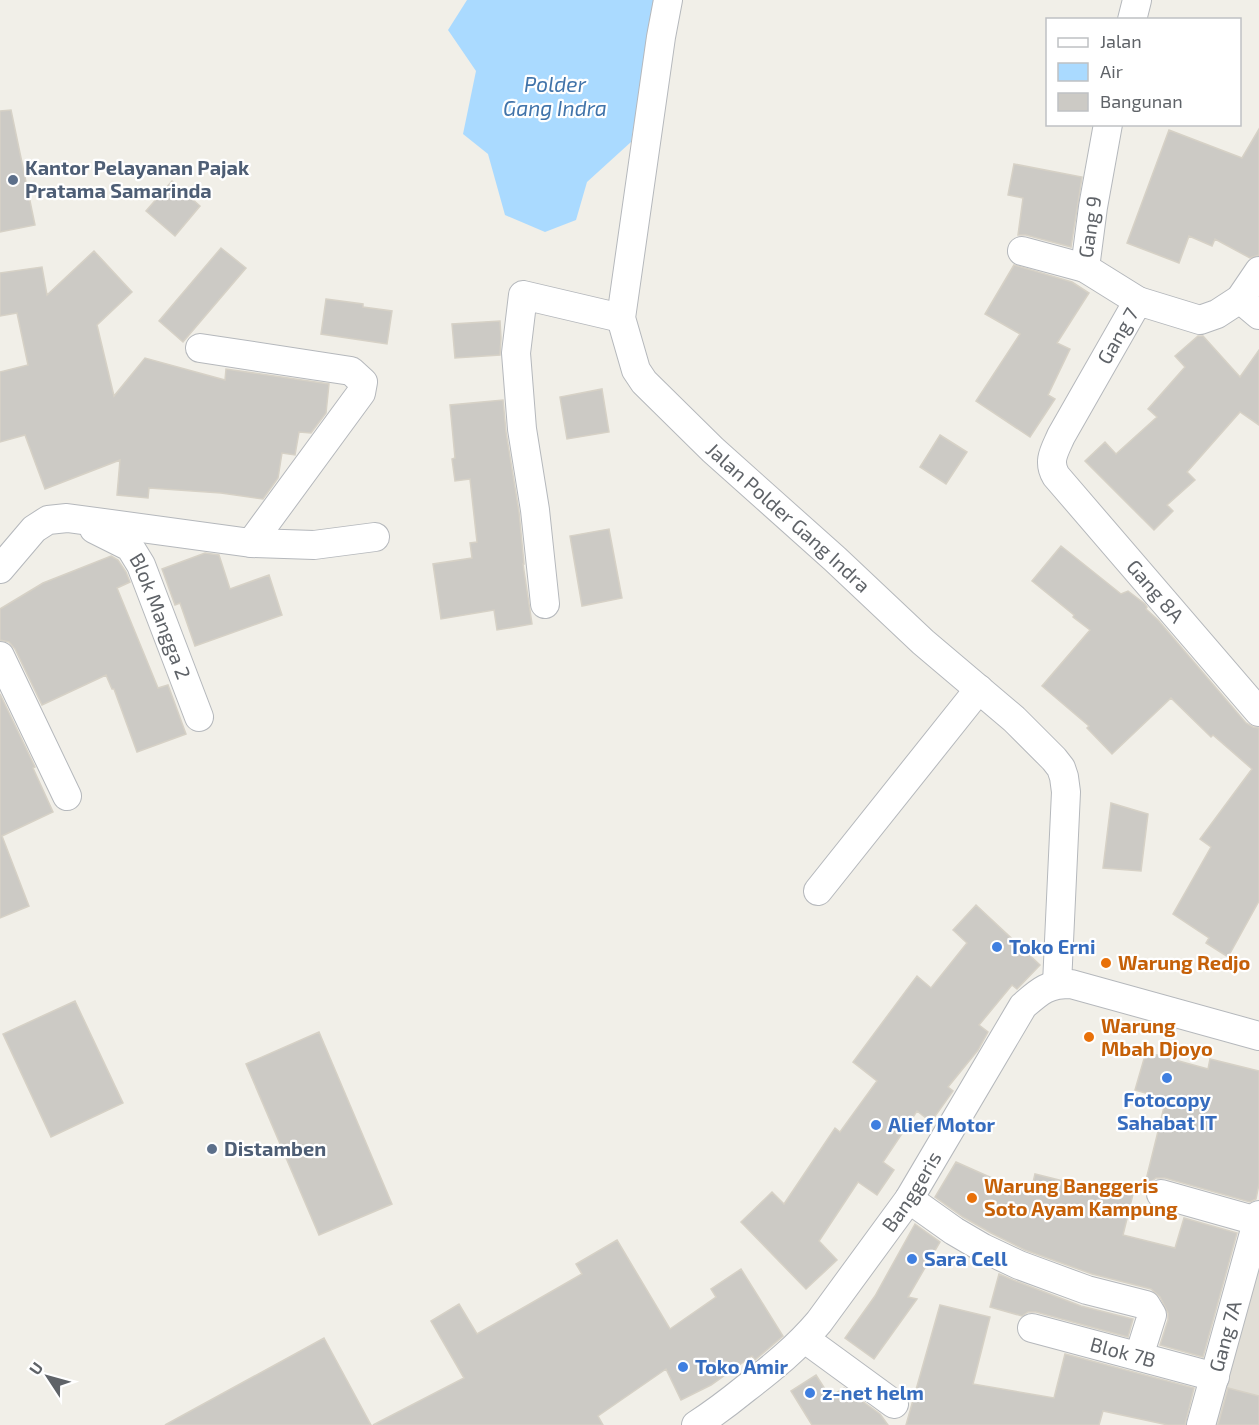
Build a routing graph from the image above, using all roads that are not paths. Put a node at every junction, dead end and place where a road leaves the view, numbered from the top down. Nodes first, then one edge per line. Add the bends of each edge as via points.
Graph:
1 (668, 0) edge
2 (1137, 0) edge
3 (1132, 18) edge
4 (1108, 126) edge
5 (1022, 251) dead end
6 (1084, 268) junction
7 (1259, 270) edge
8 (1138, 301) junction
9 (1249, 307) edge
10 (621, 318) junction
11 (200, 348) dead end
12 (1051, 468) joint
13 (68, 518) junction
14 (375, 537) dead end
15 (251, 543) junction
16 (0, 569) edge
17 (545, 604) dead end
18 (0, 656) edge
19 (979, 689) junction
20 (1259, 711) edge
21 (199, 717) dead end
22 (67, 796) dead end
23 (818, 891) dead end
24 (1057, 984) junction
25 (1259, 1036) edge
26 (1161, 1194) dead end
27 (909, 1200) junction
28 (1258, 1218) edge
29 (1032, 1328) dead end
30 (805, 1339) junction
31 (1139, 1356) junction
32 (1215, 1377) junction
33 (894, 1404) dead end
34 (710, 1421) edge
35 (1201, 1425) edge

1 - 10 street, Jalan Polder Gang Indra
2 - 3 street
4 - 6 street, Gang 9
5 - 6 street
6 - 8 street, Gang 9
7 - 9 street, Gang 7
8 - 9 street, Gang 7 via 1200,320
8 - 12 street, Gang 7 via 1062,436
10 - 17 street via 523,295 516,353
10 - 19 street, Jalan Polder Gang Indra via 636,370 645,382 713,450
11 - 15 street via 351,371 363,382 361,393
12 - 20 street, Gang 8A
13 - 15 street
13 - 16 street via 48,520 34,529
13 - 21 street, Blok Mangga 2 via 130,547 141,565
14 - 15 street via 314,545
18 - 22 street
19 - 23 street
19 - 24 street, Jalan Polder Gang Indra via 1062,768 1066,792
24 - 25 street via 1071,984
24 - 27 street, Banggeris via 1044,988 1023,1006
26 - 28 street
27 - 30 street, Banggeris
27 - 31 street via 954,1231 1019,1265 1087,1290 1146,1305 1152,1315
28 - 32 street, Gang 7A
29 - 31 street, Blok 7B
30 - 33 street
30 - 34 street, Banggeris
31 - 32 street, Blok 7B
32 - 35 street, Gang 7A

